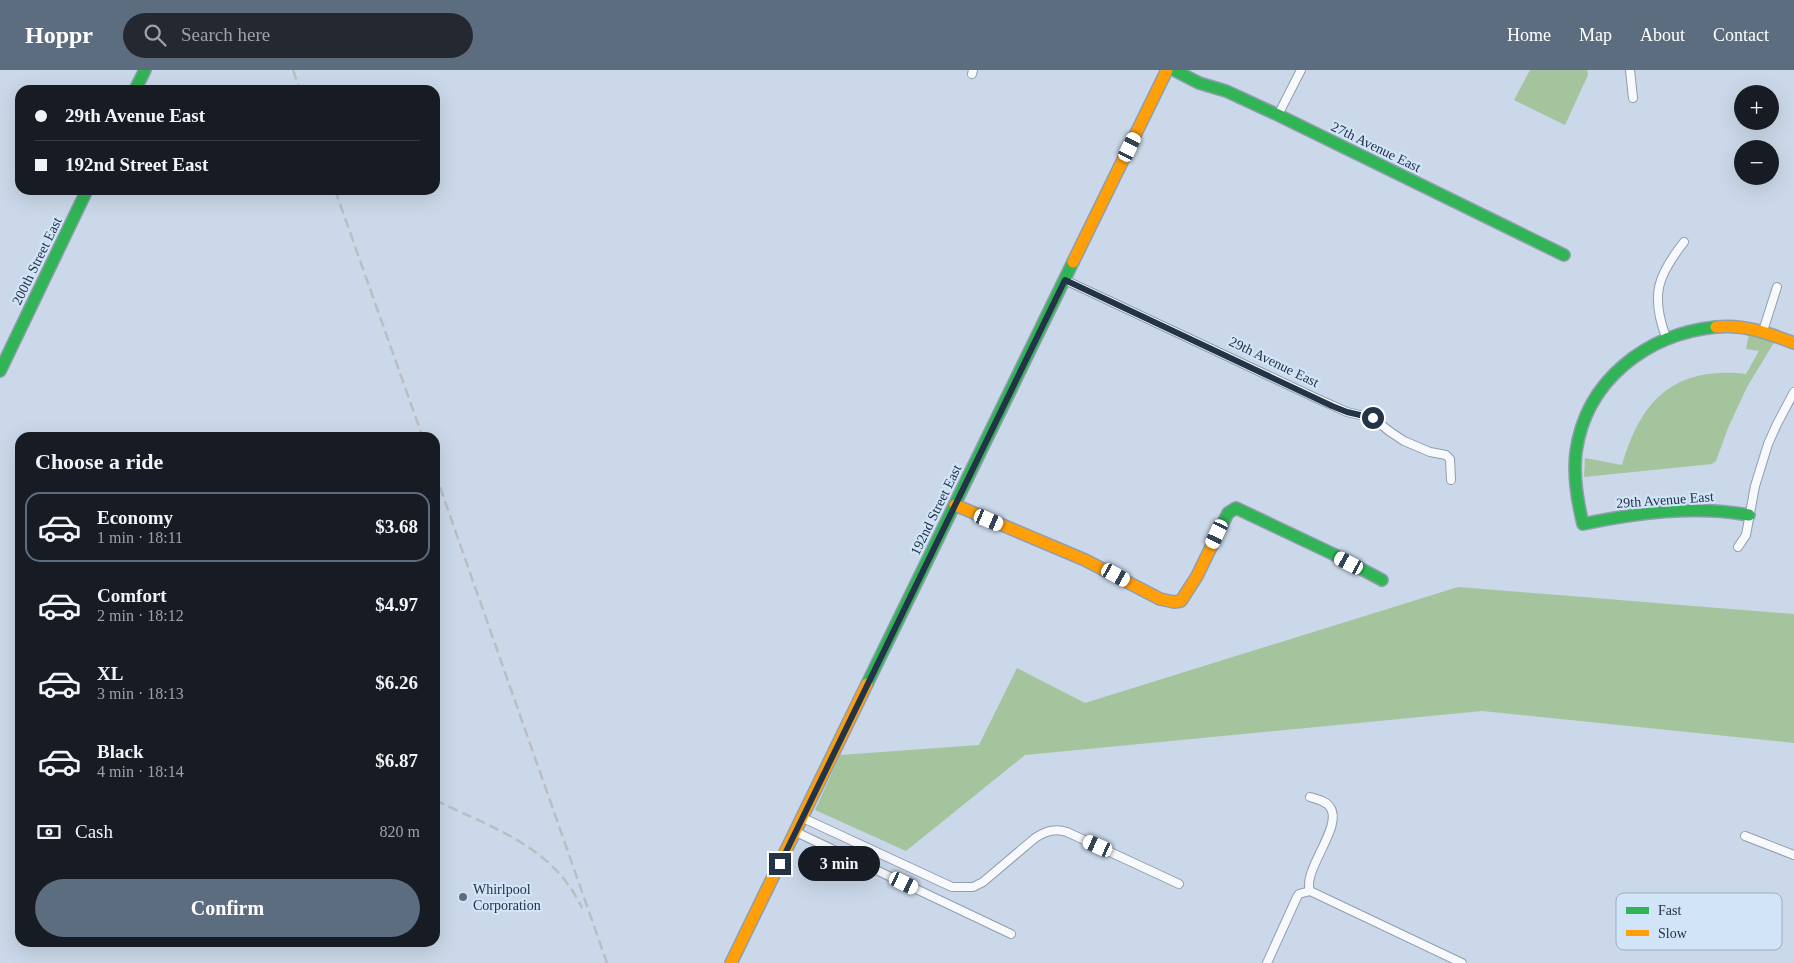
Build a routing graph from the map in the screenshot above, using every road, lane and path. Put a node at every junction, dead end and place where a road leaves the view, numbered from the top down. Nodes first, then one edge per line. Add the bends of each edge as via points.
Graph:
1 (145, 70) edge
2 (1167, 70) edge
3 (1174, 70) edge
4 (1301, 70) edge
5 (1630, 70) edge
6 (138, 85) edge
7 (1633, 98) dead end
8 (1278, 115) junction
9 (85, 195) edge
10 (1684, 242) dead end
11 (1564, 254) dead end
12 (1065, 280) junction
13 (1777, 287) dead end
14 (1763, 331) junction
15 (1666, 337) junction
16 (1794, 343) edge
17 (0, 371) edge
18 (1794, 392) edge
19 (1451, 480) dead end
20 (955, 505) junction
21 (1749, 515) junction
22 (1738, 547) dead end
23 (1382, 580) dead end
24 (1310, 797) dead end
25 (803, 818) junction
26 (796, 832) junction
27 (1745, 836) dead end
28 (1794, 855) edge
29 (1179, 884) dead end
30 (1310, 891) junction
31 (1011, 934) dead end
32 (731, 963) edge
33 (1267, 963) edge
34 (1462, 963) edge

1 - 6 street
2 - 12 street, 192nd Street East
3 - 8 street, 27th Avenue East
4 - 8 street
5 - 7 street
8 - 11 street, 27th Avenue East
9 - 17 street, 200th Street East
10 - 15 street via 1666,268 1658,290 1658,312
12 - 19 street, 29th Avenue East via 1332,406 1373,418 1404,441 1446,455 1450,459
12 - 20 street, 192nd Street East
13 - 14 street
14 - 15 street via 1716,326
14 - 16 street
15 - 21 street, 29th Avenue East via 1640,351 1616,371 1590,409 1578,441 1575,461 1575,490 1583,524 1697,510
18 - 21 street via 1768,444
20 - 23 street via 1100,566 1164,600 1180,601 1190,589 1224,520 1236,508
20 - 25 street, 192nd Street East
21 - 22 street via 1746,535
24 - 30 street via 1329,805 1333,816 1309,880
25 - 26 street, 192nd Street East
25 - 29 street via 952,887 973,887 983,882 1035,838 1055,829
26 - 31 street
26 - 32 street, 192nd Street East
27 - 28 street
30 - 33 street via 1297,897
30 - 34 street

